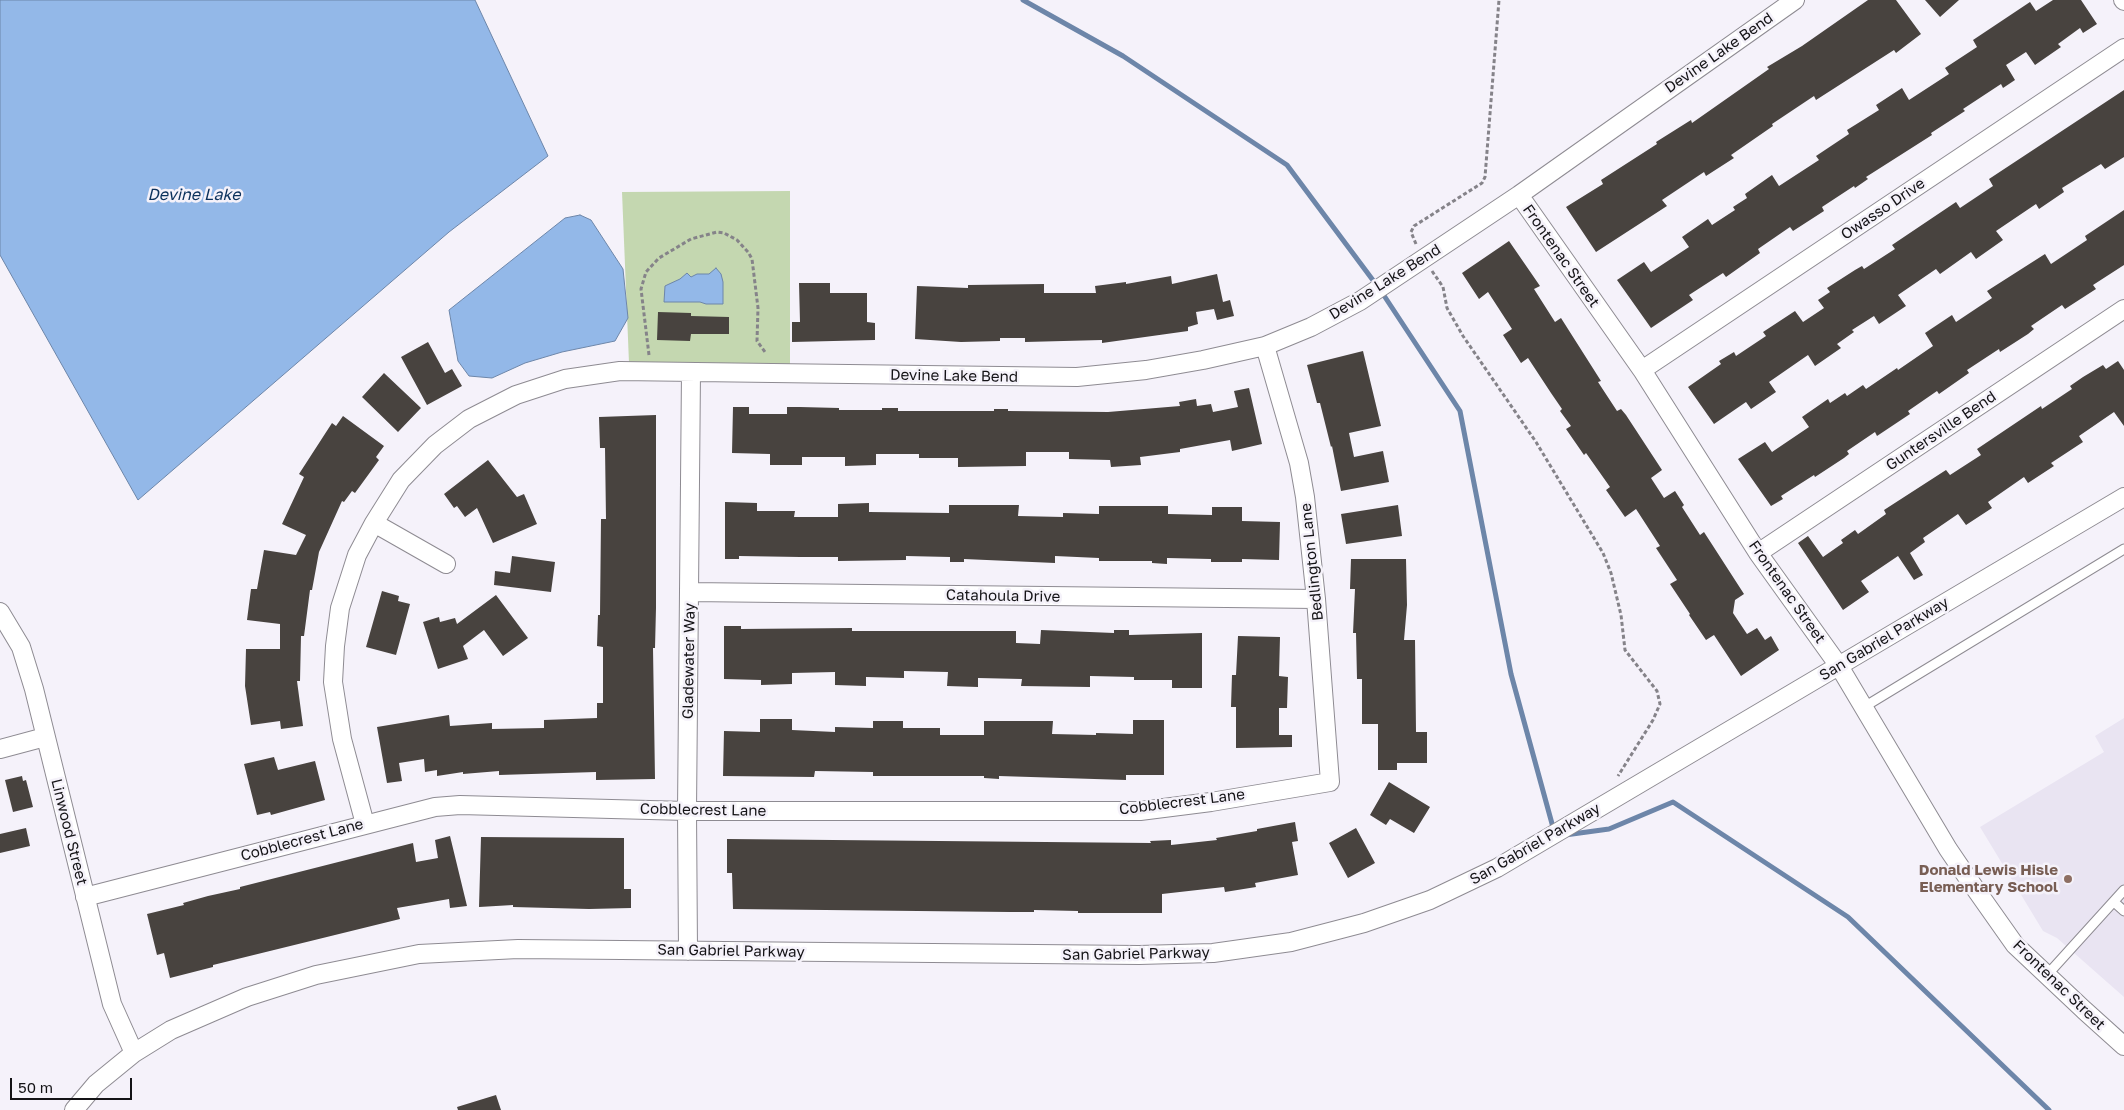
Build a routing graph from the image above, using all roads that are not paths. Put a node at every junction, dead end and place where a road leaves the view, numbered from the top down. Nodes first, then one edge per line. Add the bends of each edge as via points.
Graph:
1 (1795, 0) edge
2 (2124, 48) edge
3 (1519, 195) junction
4 (2124, 309) edge
5 (1265, 346) junction
6 (1642, 370) junction
7 (691, 372) junction
8 (2124, 497) edge
9 (374, 523) junction
10 (2124, 549) edge
11 (1758, 553) junction
12 (446, 564) dead end
13 (689, 592) junction
14 (1316, 599) junction
15 (0, 612) edge
16 (1839, 666) junction
17 (1864, 707) junction
18 (45, 737) junction
19 (0, 749) edge
20 (1330, 782) joint
21 (687, 811) junction
22 (365, 824) junction
23 (2124, 890) edge
24 (85, 896) junction
25 (2114, 902) junction
26 (2124, 911) edge
27 (688, 951) junction
28 (2047, 975) junction
29 (2124, 1046) edge
30 (134, 1053) junction
31 (74, 1110) edge

1 - 3 street, Devine Lake Bend
2 - 6 street, Owasso Drive
3 - 5 street, Devine Lake Bend via 1360,301 1311,327
3 - 6 street, Frontenac Street
4 - 11 street, Guntersville Bend
5 - 7 street, Devine Lake Bend via 1146,370 1077,377
5 - 14 street, Bedlington Lane via 1299,463
6 - 11 street, Frontenac Street
7 - 9 street, Devine Lake Bend via 620,371 565,379 516,395 469,419 435,445 401,480
7 - 13 street, Gladewater Way
8 - 16 street, San Gabriel Parkway
9 - 12 street
9 - 22 street, Devine Lake Bend via 358,555 340,608 333,682 342,739
10 - 17 lane
11 - 16 street, Frontenac Street
13 - 14 street, Catahoula Drive
13 - 21 street, Gladewater Way
14 - 20 street, Bedlington Lane
15 - 18 street, Linwood Street via 21,647
16 - 17 street, Frontenac Street
16 - 27 street, San Gabriel Parkway via 1497,868 1430,900 1364,924 1292,942 1213,953 1139,955
17 - 28 street, Frontenac Street via 1948,849 2016,945
18 - 19 street
18 - 24 street, Linwood Street
20 - 21 street, Cobblecrest Lane via 1140,811
21 - 22 street, Cobblecrest Lane via 460,806 415,811
21 - 27 street, Gladewater Way
22 - 24 street, Cobblecrest Lane
23 - 25 lane
24 - 30 street, Linwood Street via 112,1004
25 - 26 lane
25 - 28 lane
27 - 30 street, San Gabriel Parkway via 518,949 419,954 316,974 246,997 171,1030
28 - 29 street, Frontenac Street
30 - 31 street, San Gabriel Parkway via 96,1084

